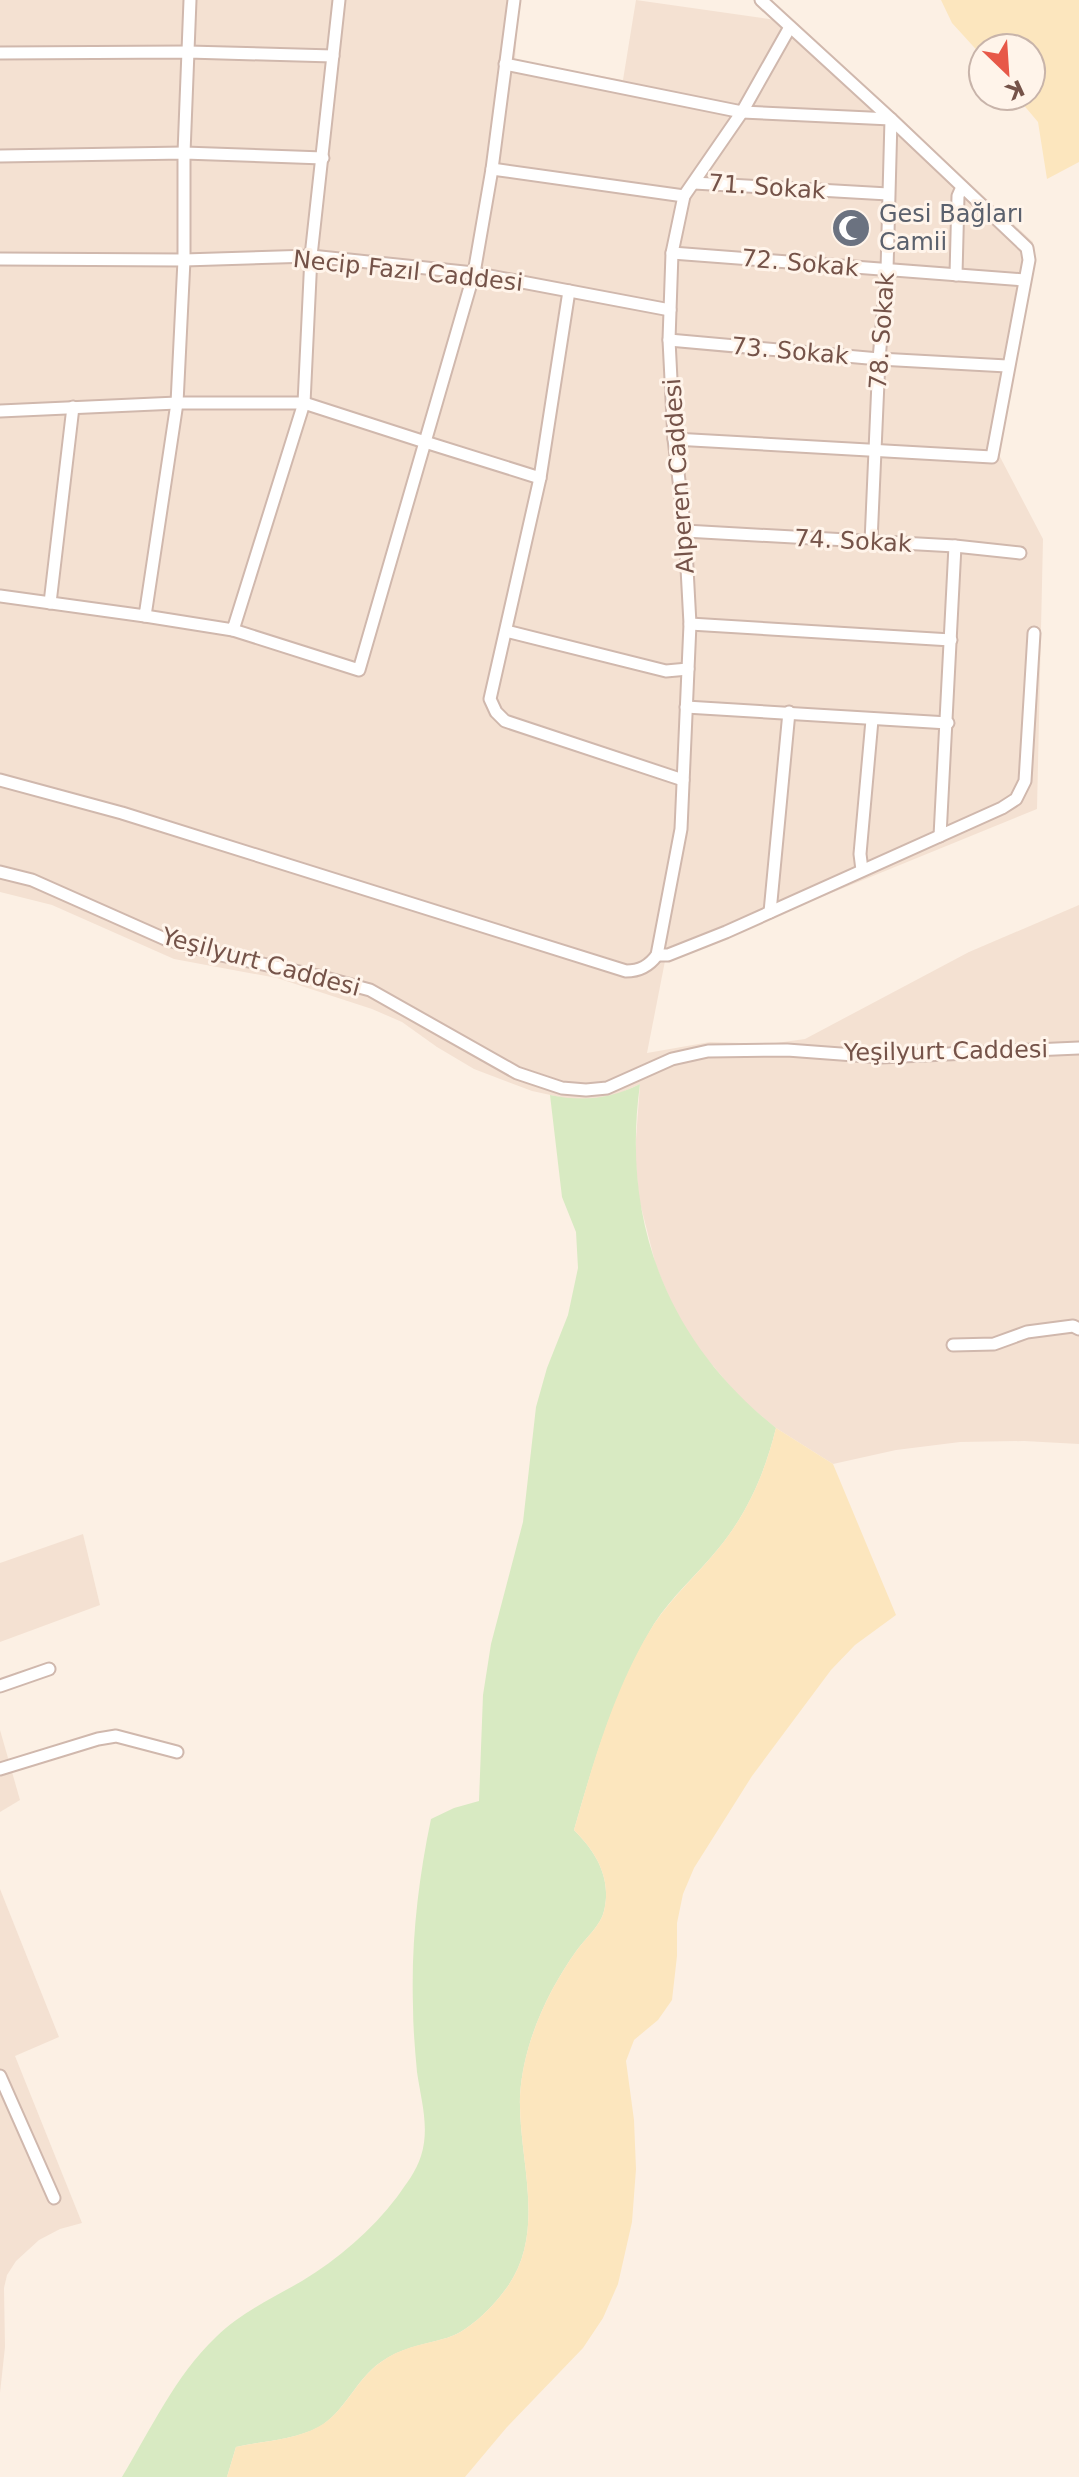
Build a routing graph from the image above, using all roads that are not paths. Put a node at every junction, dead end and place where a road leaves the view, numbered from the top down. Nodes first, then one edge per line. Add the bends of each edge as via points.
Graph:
1 (190, 0) edge
2 (339, 0) edge
3 (514, 0) edge
4 (761, 0) edge
5 (790, 27) junction
6 (188, 52) junction
7 (0, 53) edge
8 (333, 56) junction
9 (505, 64) junction
10 (742, 112) junction
11 (891, 119) junction
12 (184, 153) junction
13 (0, 156) edge
14 (323, 158) junction
15 (492, 169) junction
16 (694, 183) junction
17 (962, 187) junction
18 (888, 194) junction
19 (684, 196) junction
20 (672, 253) junction
21 (311, 256) junction
22 (0, 259) edge
23 (184, 260) junction
24 (887, 270) junction
25 (474, 273) junction
26 (956, 275) junction
27 (1024, 280) junction
28 (569, 291) junction
29 (670, 310) junction
30 (669, 340) junction
31 (879, 359) junction
32 (1007, 366) junction
33 (177, 403) junction
34 (304, 403) junction
35 (73, 407) junction
36 (0, 411) edge
37 (674, 439) junction
38 (425, 442) junction
39 (875, 451) junction
40 (540, 478) junction
41 (685, 531) junction
42 (871, 542) junction
43 (955, 546) junction
44 (1020, 553) dead end
45 (0, 596) edge
46 (50, 603) junction
47 (145, 616) junction
48 (690, 624) junction
49 (233, 630) junction
50 (506, 631) junction
51 (1034, 633) dead end
52 (951, 640) junction
53 (688, 669) junction
54 (686, 707) junction
55 (789, 712) junction
56 (872, 720) junction
57 (948, 723) junction
58 (0, 780) edge
59 (683, 780) junction
60 (940, 836) junction
61 (862, 870) junction
62 (0, 872) edge
63 (770, 912) junction
64 (657, 955) junction
65 (1079, 1048) edge
66 (1079, 1329) edge
67 (953, 1345) dead end
68 (49, 1669) dead end
69 (0, 1686) edge
70 (177, 1752) dead end
71 (1, 1766) edge
72 (0, 2076) edge
73 (4, 2097) edge
74 (54, 2198) dead end

1 - 6 street
2 - 8 street
3 - 9 street
4 - 5 street
5 - 10 street, Alperen Caddesi
5 - 11 street
6 - 7 street
6 - 8 street
6 - 12 street
8 - 14 street
9 - 10 street
9 - 15 street
10 - 11 street
10 - 16 street, Alperen Caddesi
11 - 17 street
11 - 18 street, 78. Sokak
12 - 13 street
12 - 14 street
12 - 23 street
14 - 21 street
15 - 19 street
15 - 25 street
16 - 18 street, 71. Sokak
16 - 19 street, Alperen Caddesi
17 - 26 street
17 - 27 street via 1024,245 1029,256
18 - 24 street, 78. Sokak
19 - 20 street, Alperen Caddesi
20 - 24 street, 72. Sokak
20 - 29 street, Alperen Caddesi
21 - 23 street, Necip Fazıl Caddesi
21 - 25 street, Necip Fazıl Caddesi
21 - 34 street
22 - 23 street, Necip Fazıl Caddesi
23 - 33 street
24 - 26 street, 72. Sokak
24 - 31 street, 78. Sokak
25 - 28 street, Necip Fazıl Caddesi
25 - 38 street
26 - 27 street, 72. Sokak
27 - 32 street
28 - 29 street, Necip Fazıl Caddesi
28 - 40 street
29 - 30 street, Alperen Caddesi
30 - 31 street, 73. Sokak
30 - 37 street, Alperen Caddesi
31 - 32 street, 73. Sokak
31 - 39 street, 78. Sokak
32 - 39 street via 992,457
33 - 34 street
33 - 35 street
33 - 47 street
34 - 38 street
34 - 49 street
35 - 36 street
35 - 46 street
37 - 39 street
37 - 41 street, Alperen Caddesi
38 - 40 street
38 - 49 street via 359,670
39 - 42 street, 78. Sokak
40 - 50 street
41 - 42 street, 74. Sokak
41 - 48 street, Alperen Caddesi
42 - 43 street, 74. Sokak
43 - 44 street, 74. Sokak
43 - 52 street
45 - 46 street
46 - 47 street
47 - 49 street
48 - 52 street
48 - 53 street, Alperen Caddesi
50 - 53 street via 666,671
50 - 59 street via 490,699 500,717
51 - 60 street via 1023,787 1010,804
52 - 57 street
53 - 54 street, Alperen Caddesi
54 - 55 street
54 - 59 street, Alperen Caddesi
55 - 56 street
55 - 63 street
56 - 57 street
56 - 61 street
57 - 60 street
58 - 64 street via 165,826 626,971 644,968
59 - 64 street, Alperen Caddesi via 681,829
60 - 61 street
61 - 63 street
62 - 65 street, Yeşilyurt Caddesi via 32,880 165,939 370,990 517,1073 562,1088 607,1088 672,1059 708,1051 881,1057
63 - 64 street
66 - 67 street via 1027,1332 994,1344
68 - 69 street
70 - 71 street via 116,1736
72 - 73 street
73 - 74 street

